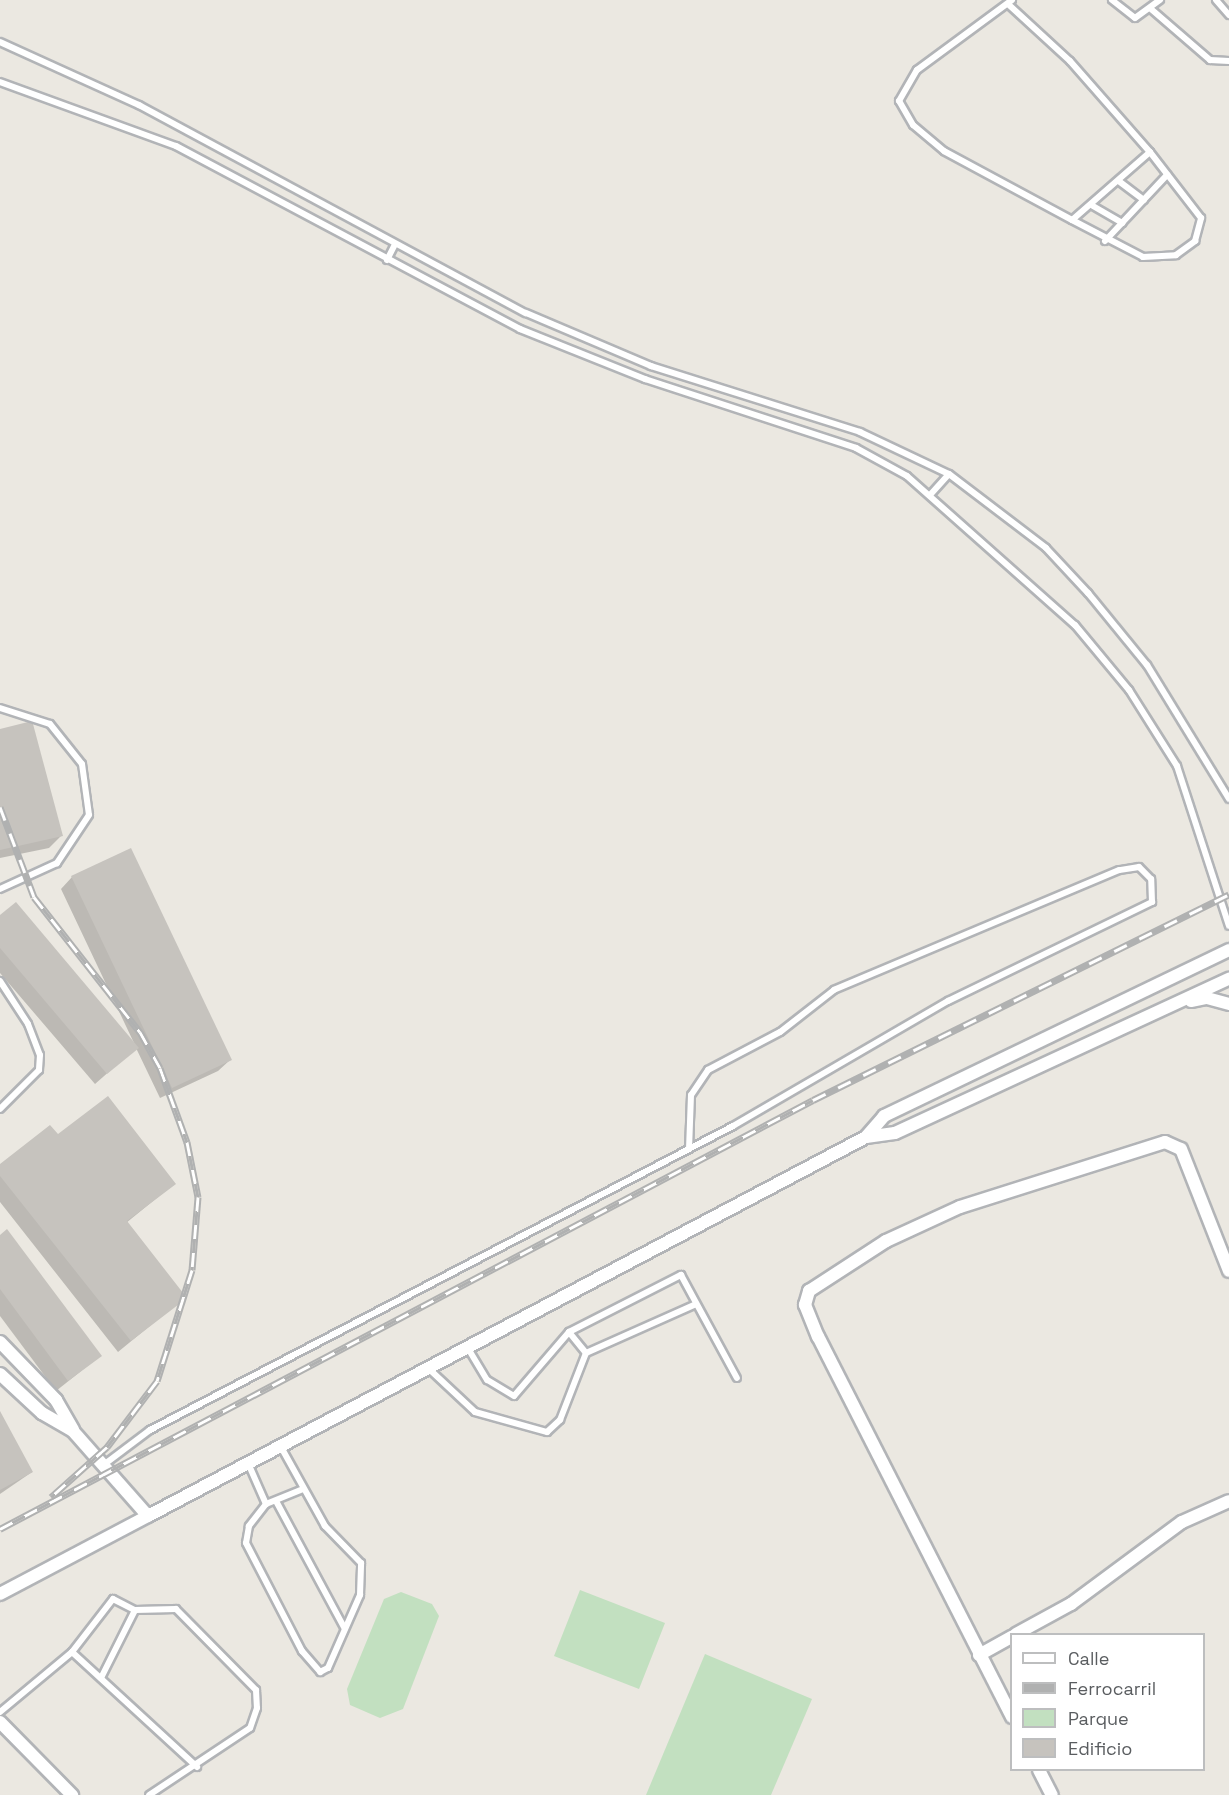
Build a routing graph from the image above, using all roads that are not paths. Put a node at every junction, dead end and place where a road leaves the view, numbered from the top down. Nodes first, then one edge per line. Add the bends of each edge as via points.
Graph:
1 (1112, 0) edge
2 (1160, 0) edge
3 (1216, 0) edge
4 (1010, 2) edge
5 (1151, 9) junction
6 (1229, 15) edge
7 (0, 42) edge
8 (1229, 61) edge
9 (0, 82) edge
10 (1150, 152) junction
11 (1167, 175) junction
12 (1120, 182) junction
13 (1144, 200) junction
14 (1093, 206) junction
15 (1072, 220) junction
16 (1122, 223) junction
17 (1105, 241) junction
18 (395, 244) junction
19 (387, 260) junction
20 (949, 474) junction
21 (930, 495) junction
22 (0, 708) edge
23 (1229, 799) edge
24 (0, 889) edge
25 (1229, 926) edge
26 (1229, 950) edge
27 (1229, 980) edge
28 (0, 981) edge
29 (1229, 1004) edge
30 (1170, 1005) junction
31 (0, 1109) edge
32 (866, 1137) junction
33 (689, 1149) junction
34 (1229, 1271) edge
35 (696, 1304) junction
36 (569, 1332) junction
37 (0, 1342) edge
38 (467, 1347) junction
39 (586, 1353) junction
40 (428, 1367) junction
41 (0, 1374) edge
42 (737, 1378) dead end
43 (73, 1431) junction
44 (280, 1445) junction
45 (248, 1462) junction
46 (106, 1463) junction
47 (303, 1489) junction
48 (1229, 1500) edge
49 (276, 1501) junction
50 (266, 1504) junction
51 (148, 1516) junction
52 (0, 1594) edge
53 (135, 1610) junction
54 (345, 1629) junction
55 (1020, 1633) edge
56 (1010, 1638) edge
57 (72, 1652) junction
58 (980, 1654) junction
59 (101, 1678) junction
60 (0, 1712) edge
61 (1010, 1715) edge
62 (0, 1722) edge
63 (197, 1767) junction
64 (1040, 1771) edge
65 (72, 1795) edge
66 (149, 1795) edge
67 (1052, 1795) edge

1 - 5 lane via 1135,18
2 - 5 lane
3 - 6 lane
4 - 10 lane via 1070,61
4 - 15 lane via 917,70 899,101 913,125 944,151
5 - 8 lane via 1210,60
7 - 18 lane via 140,105
9 - 19 lane via 176,146
10 - 11 lane
10 - 12 lane
11 - 13 lane
11 - 17 lane via 1201,218 1195,241 1162,258 1143,257
12 - 13 lane
12 - 14 lane
13 - 16 lane
14 - 15 lane
14 - 16 lane
15 - 17 lane
16 - 17 lane
18 - 19 lane
18 - 20 lane via 526,313 651,366 860,432
19 - 21 lane via 520,329 645,379 856,448
20 - 21 lane
20 - 23 lane via 1046,548 1088,593 1148,665
21 - 25 lane via 1075,625 1129,690 1177,766
22 - 24 lane via 50,724 82,765 89,815 76,842 57,863
26 - 32 street via 884,1116
27 - 30 street
28 - 31 lane via 28,1024 40,1055 39,1070
29 - 30 street via 1207,998
30 - 32 street via 895,1133
32 - 38 street
33 - 33 lane via 948,1001 1152,902 1151,879 1139,867 1119,870 834,990 780,1032 708,1070 691,1095
33 - 46 lane via 150,1430
34 - 58 street via 1181,1149 1165,1142 960,1207 886,1240 809,1291 806,1305 818,1337
35 - 36 lane via 681,1275
35 - 39 lane
35 - 42 lane
36 - 38 lane via 514,1396 487,1380
36 - 39 lane
37 - 43 street via 56,1400
38 - 40 street
39 - 40 lane via 560,1420 547,1432 474,1412
40 - 44 street
41 - 43 street via 42,1413
43 - 46 street
44 - 45 street
44 - 47 lane
45 - 50 lane
45 - 51 street
46 - 51 street
47 - 49 lane
47 - 54 lane via 325,1526 361,1563 360,1595
48 - 55 street via 1182,1522 1071,1604
49 - 50 lane
49 - 54 lane
50 - 54 lane via 249,1526 246,1543 313,1667 328,1668
51 - 52 street
53 - 57 lane via 113,1599
53 - 59 lane
53 - 63 lane via 176,1609 256,1690 257,1708 250,1728
56 - 58 street
57 - 59 lane
57 - 60 lane
58 - 61 street
59 - 63 lane
62 - 65 street
63 - 66 lane
64 - 67 street

